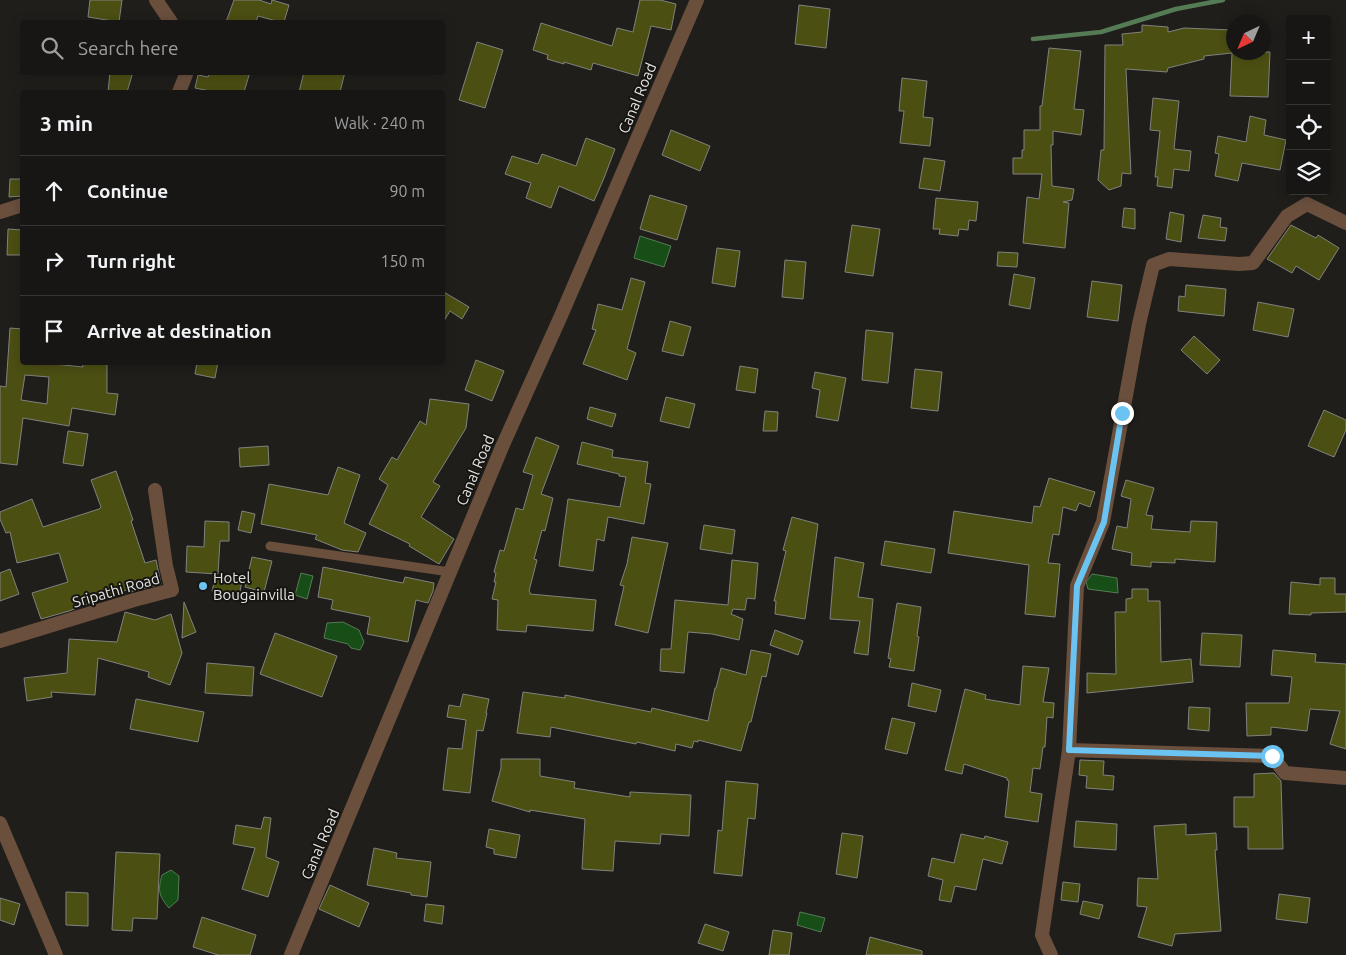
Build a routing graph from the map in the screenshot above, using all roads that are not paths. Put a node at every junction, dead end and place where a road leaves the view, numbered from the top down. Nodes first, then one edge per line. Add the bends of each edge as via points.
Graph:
1 (156, 0) edge
2 (697, 0) edge
3 (170, 20) edge
4 (186, 75) edge
5 (180, 90) edge
6 (20, 207) edge
7 (0, 212) edge
8 (1346, 223) edge
9 (155, 490) dead end
10 (270, 546) dead end
11 (450, 572) junction
12 (0, 641) edge
13 (1069, 750) junction
14 (1346, 778) edge
15 (0, 822) edge
16 (56, 955) edge
17 (291, 955) edge
18 (1051, 955) edge

1 - 3 street
2 - 11 street, Canal Road
4 - 5 street
6 - 7 street
8 - 13 street via 1307,204 1287,216 1253,263 1169,259 1153,265 1139,324 1104,522 1077,586
9 - 12 street, Sripathi Road via 172,590
10 - 11 lane
11 - 17 street, Canal Road
13 - 14 street via 1272,756 1285,773
13 - 18 street via 1042,935
15 - 16 street

